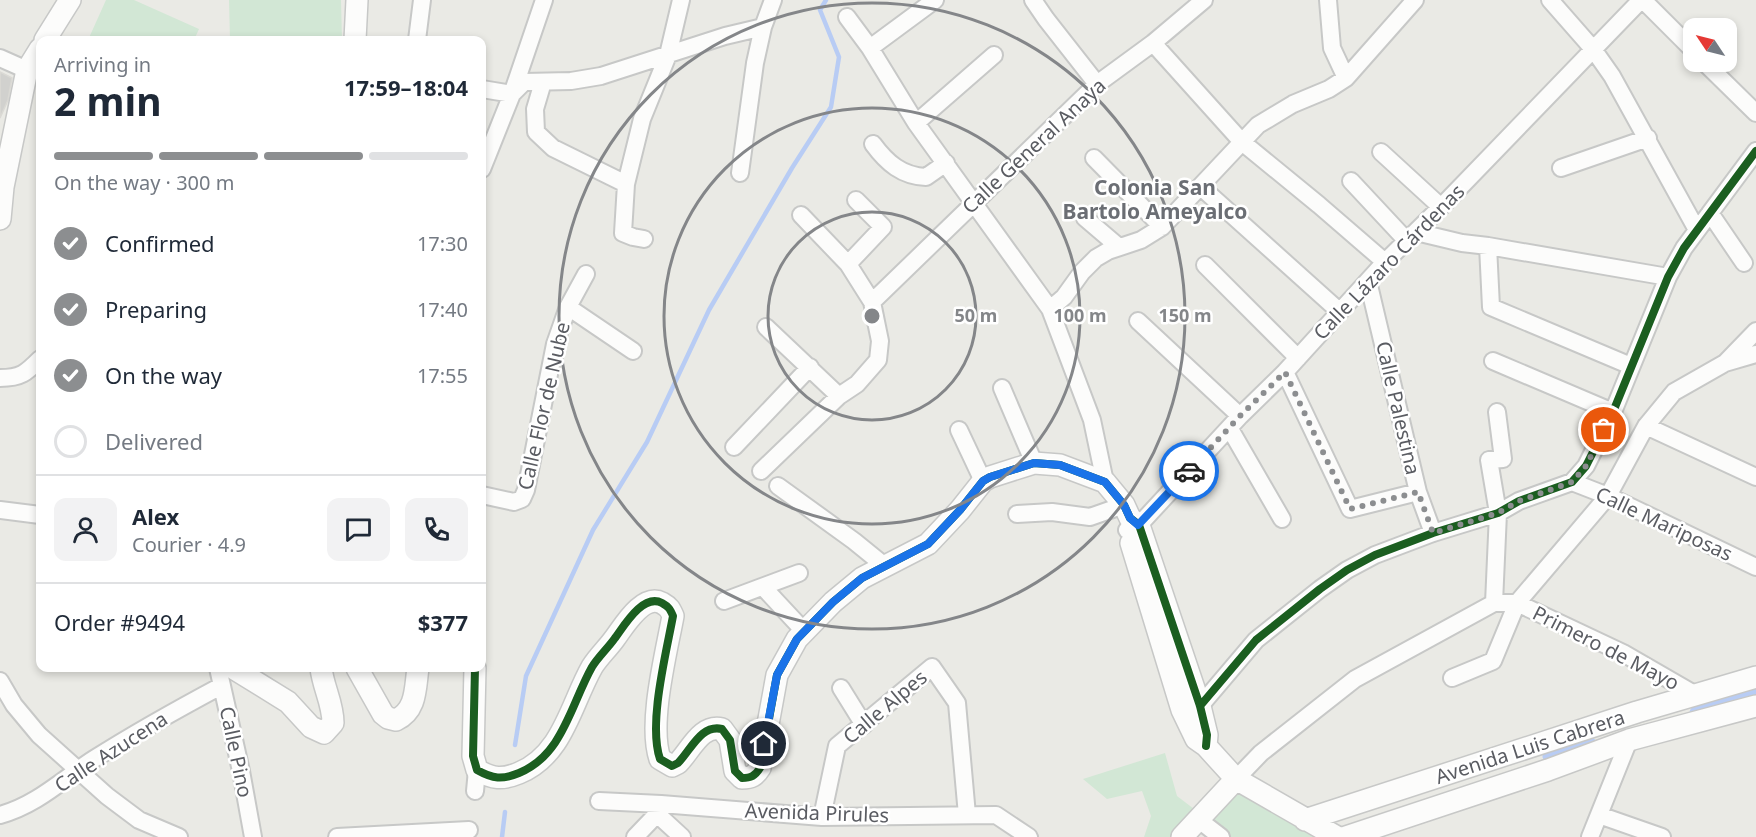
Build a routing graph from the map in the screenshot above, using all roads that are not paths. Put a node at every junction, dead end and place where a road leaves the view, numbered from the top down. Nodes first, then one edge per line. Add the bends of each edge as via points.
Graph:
1 (70, 0) edge
2 (357, 0) edge
3 (422, 0) edge
4 (544, 0) edge
5 (681, 0) edge
6 (772, 0) edge
7 (935, 0) edge
8 (1033, 0) edge
9 (1204, 0) edge
10 (1328, 0) edge
11 (1415, 0) edge
12 (1550, 0) edge
13 (1642, 0) edge
14 (847, 17) dead end
15 (763, 27) junction
16 (48, 36) edge
17 (355, 36) edge
18 (418, 36) edge
19 (1683, 40) edge
20 (1153, 43) junction
21 (870, 48) junction
22 (1593, 49) junction
23 (36, 55) edge
24 (994, 55) dead end
25 (668, 56) junction
26 (0, 58) edge
27 (27, 70) junction
28 (1714, 72) edge
29 (1346, 78) junction
30 (543, 82) junction
31 (1097, 84) junction
32 (486, 90) edge
33 (512, 94) junction
34 (1756, 113) edge
35 (916, 123) junction
36 (1647, 138) junction
37 (1242, 142) junction
38 (873, 144) dead end
39 (1756, 151) edge
40 (1382, 152) dead end
41 (1094, 158) dead end
42 (486, 160) edge
43 (946, 163) junction
44 (1561, 168) dead end
45 (740, 173) dead end
46 (1351, 181) dead end
47 (626, 184) junction
48 (2, 186) edge
49 (1201, 187) junction
50 (856, 200) dead end
51 (973, 202) junction
52 (1441, 207) junction
53 (1710, 213) junction
54 (801, 215) dead end
55 (1085, 218) dead end
56 (0, 219) edge
57 (1162, 227) junction
58 (1697, 230) junction
59 (1411, 236) junction
60 (644, 239) dead end
61 (1488, 246) junction
62 (1119, 248) junction
63 (1385, 262) junction
64 (1744, 263) dead end
65 (848, 264) junction
66 (1205, 264) dead end
67 (586, 274) dead end
68 (1668, 277) junction
69 (1368, 280) junction
70 (872, 302) junction
71 (568, 307) junction
72 (1050, 309) junction
73 (1340, 311) junction
74 (1138, 321) dead end
75 (765, 327) dead end
76 (1756, 331) edge
77 (633, 351) dead end
78 (1756, 354) edge
79 (1298, 358) junction
80 (1493, 361) dead end
81 (36, 362) edge
82 (1725, 363) junction
83 (1631, 366) junction
84 (810, 368) junction
85 (1285, 372) junction
86 (0, 378) edge
87 (1002, 388) dead end
88 (839, 396) junction
89 (1497, 412) dead end
90 (1613, 412) junction
91 (1235, 423) junction
92 (1646, 426) junction
93 (959, 430) dead end
94 (734, 447) dead end
95 (1034, 463) junction
96 (761, 471) dead end
97 (1756, 477) edge
98 (982, 479) junction
99 (1105, 482) junction
100 (1572, 482) junction
101 (778, 486) dead end
102 (1418, 492) junction
103 (486, 496) edge
104 (1608, 496) junction
105 (0, 510) edge
106 (1498, 513) junction
107 (36, 514) edge
108 (1017, 514) dead end
109 (1130, 519) junction
110 (1282, 519) dead end
111 (1433, 533) junction
112 (886, 567) junction
113 (1756, 567) edge
114 (799, 573) dead end
115 (763, 587) junction
116 (724, 601) dead end
117 (1494, 603) junction
118 (1517, 603) junction
119 (804, 631) junction
120 (219, 672) edge
121 (239, 672) edge
122 (321, 672) edge
123 (359, 672) edge
124 (417, 672) edge
125 (475, 672) edge
126 (1756, 677) edge
127 (1452, 678) dead end
128 (0, 681) edge
129 (221, 686) junction
130 (841, 688) dead end
131 (1694, 694) junction
132 (1200, 706) junction
133 (1756, 706) edge
134 (864, 725) junction
135 (1629, 740) junction
136 (1535, 745) junction
137 (1206, 746) junction
138 (78, 770) junction
139 (1548, 770) junction
140 (1236, 779) junction
141 (599, 801) dead end
142 (659, 809) junction
143 (0, 814) edge
144 (1599, 814) junction
145 (967, 815) junction
146 (822, 817) junction
147 (1199, 820) junction
148 (1305, 820) junction
149 (470, 829) edge
150 (178, 837) edge
151 (252, 837) edge
152 (337, 837) edge
153 (635, 837) edge
154 (682, 837) edge
155 (1029, 837) edge
156 (1182, 837) edge
157 (1221, 837) edge
158 (1337, 837) edge
159 (1346, 837) edge
160 (1590, 837) edge
161 (1662, 837) edge

1 - 16 street
2 - 17 street
3 - 18 street
4 - 33 street
5 - 25 street
6 - 15 street
7 - 21 street
8 - 31 street
9 - 20 street, Calle General Anaya
10 - 29 street via 1332,48
11 - 29 street
12 - 22 street
13 - 19 street
13 - 22 street, Calle Lázaro Cárdenas
14 - 21 street
15 - 25 street
15 - 45 street
20 - 31 street, Calle General Anaya
20 - 37 street
21 - 35 street
22 - 36 street
22 - 52 street, Calle Lázaro Cárdenas
23 - 27 street
24 - 35 street
25 - 30 street via 601,76
25 - 47 street via 642,119
26 - 27 street
27 - 48 street
28 - 34 street
29 - 37 street via 1275,114
30 - 33 street via 524,82
30 - 47 street via 535,109 536,132 553,147
31 - 51 street, Calle General Anaya
32 - 33 street
33 - 42 street
35 - 43 street
36 - 44 street
36 - 58 street
37 - 49 street
37 - 63 street
38 - 43 street via 901,172 914,177 926,177
39 - 53 street
40 - 52 street
41 - 57 street
43 - 51 street
46 - 59 street
47 - 60 street via 623,233
48 - 56 street
49 - 57 street
49 - 73 street
50 - 65 street via 883,227
51 - 70 street, Calle General Anaya
51 - 72 street
52 - 59 street, Calle Lázaro Cárdenas
53 - 58 street
53 - 64 street
54 - 65 street
55 - 62 street
57 - 62 street
58 - 68 street
59 - 61 street
59 - 63 street, Calle Lázaro Cárdenas
61 - 68 street
61 - 83 street via 1491,307
62 - 72 street via 1096,258
63 - 69 street, Calle Lázaro Cárdenas
65 - 70 street
66 - 79 street
67 - 71 street, Calle Flor de Nube
68 - 83 street
69 - 73 street, Calle Lázaro Cárdenas
69 - 102 street, Calle Palestina
70 - 88 street via 880,341 878,360 867,375
71 - 77 street
71 - 103 street, Calle Flor de Nube via 555,344 526,490 522,499 514,502
72 - 99 street via 1092,420
73 - 79 street, Calle Lázaro Cárdenas
74 - 91 street
75 - 84 street
76 - 82 street
78 - 82 street
79 - 85 street, Calle Lázaro Cárdenas
80 - 90 street
81 - 86 street via 25,374
82 - 92 street via 1674,392
83 - 90 street
84 - 88 street
84 - 94 street
85 - 91 street, Calle Lázaro Cárdenas
85 - 102 street via 1350,509
87 - 95 street
88 - 96 street
89 - 106 street via 1503,459 1489,460
90 - 100 street via 1586,466
91 - 109 street, Calle Lázaro Cárdenas
91 - 110 street
92 - 97 street
92 - 104 street
93 - 98 street
95 - 98 street, Avenida Pirules
95 - 99 street, Avenida Pirules via 1060,465
98 - 112 street, Avenida Pirules via 928,544
99 - 109 street
100 - 104 street, Calle Mariposas
100 - 106 street
101 - 112 street
102 - 111 street, Calle Palestina
104 - 113 street, Calle Mariposas
104 - 118 street
105 - 107 street
106 - 111 street
106 - 117 street
108 - 109 street via 1052,512
109 - 132 street
109 - 137 street via 1182,710 1196,739
111 - 132 street via 1375,555 1320,589 1256,640
112 - 119 street, Avenida Pirules via 862,578
114 - 115 street
115 - 116 street
115 - 119 street
117 - 118 street
117 - 140 street via 1355,679 1261,753
118 - 127 street via 1493,661
118 - 131 street, Primero de Mayo via 1623,653
119 - 125 street, Avenida Pirules via 777,675 760,768 749,778 742,778 735,771 730,740 722,729 714,727 704,731 678,763 672,766 660,759 656,750 657,708 673,616 670,608 659,601 637,609 593,667 555,745 536,765 505,779 476,781
120 - 129 street, Calle Pino
121 - 122 street via 288,702 311,727 324,733 333,723 333,710
123 - 124 street via 383,714 396,720 406,716 411,706
126 - 131 street, Avenida Luis Cabrera
128 - 138 street via 39,735
129 - 138 street, Calle Azucena
129 - 151 street, Calle Pino
130 - 134 street
131 - 136 street, Avenida Luis Cabrera
132 - 137 street
133 - 135 street, Avenida Luis Cabrera
134 - 145 street, Calle Alpes via 932,666 957,704
134 - 146 street, Calle Alpes via 837,747
135 - 139 street, Avenida Luis Cabrera
135 - 144 street
136 - 139 street
136 - 148 street, Avenida Luis Cabrera
137 - 140 street
138 - 143 street, Calle Azucena via 42,797
138 - 150 street via 139,820
139 - 159 street, Avenida Luis Cabrera
140 - 147 street
140 - 148 street
141 - 142 street, Avenida Pirules
142 - 146 street, Avenida Pirules
142 - 153 street
142 - 154 street
144 - 160 street
144 - 161 street
145 - 146 street, Avenida Pirules
145 - 155 street, Avenida Pirules via 996,815
147 - 156 street
147 - 157 street
148 - 158 street
149 - 152 street

